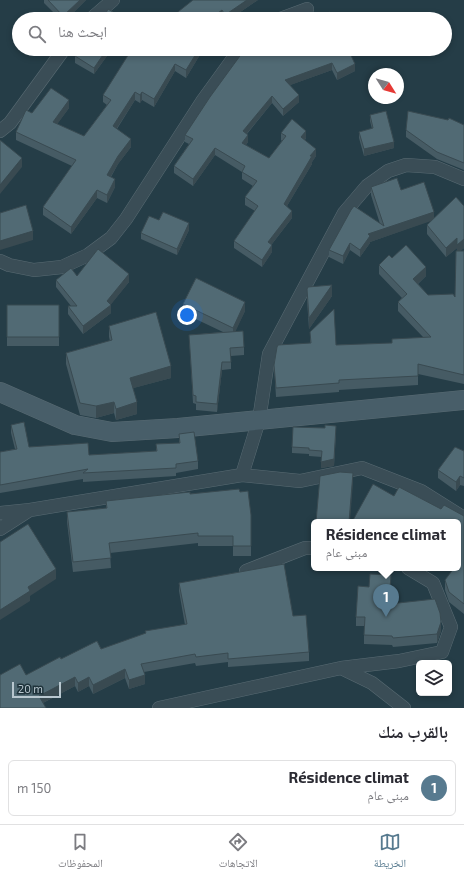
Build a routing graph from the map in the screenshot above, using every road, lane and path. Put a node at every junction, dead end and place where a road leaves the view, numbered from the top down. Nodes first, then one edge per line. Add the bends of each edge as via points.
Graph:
1 (114, 0) edge
2 (307, 9) dead end
3 (99, 12) edge
4 (299, 12) edge
5 (59, 56) edge
6 (235, 56) edge
7 (0, 130) edge
8 (464, 179) edge
9 (0, 261) edge
10 (0, 392) edge
11 (464, 400) edge
12 (260, 420) junction
13 (242, 475) junction
14 (30, 510) junction
15 (0, 513) edge
16 (464, 518) edge
17 (0, 529) edge
18 (311, 548) edge
19 (246, 571) edge
20 (413, 571) edge
21 (341, 668) junction
22 (159, 708) edge
23 (404, 708) edge

1 - 3 street
2 - 4 street
5 - 7 street via 10,123
6 - 9 street via 202,100 126,219 111,238 88,255 62,267 34,270
8 - 12 street via 435,167 406,165 388,171 362,191 344,213 269,354
10 - 12 main road via 75,425 112,432
11 - 12 main road
12 - 13 street
13 - 14 street
13 - 16 street via 300,482 362,468 421,491
14 - 15 street
14 - 17 street
18 - 19 street via 305,548
20 - 21 street via 433,583 452,627 442,652 399,661
21 - 22 street
21 - 23 street via 372,683

